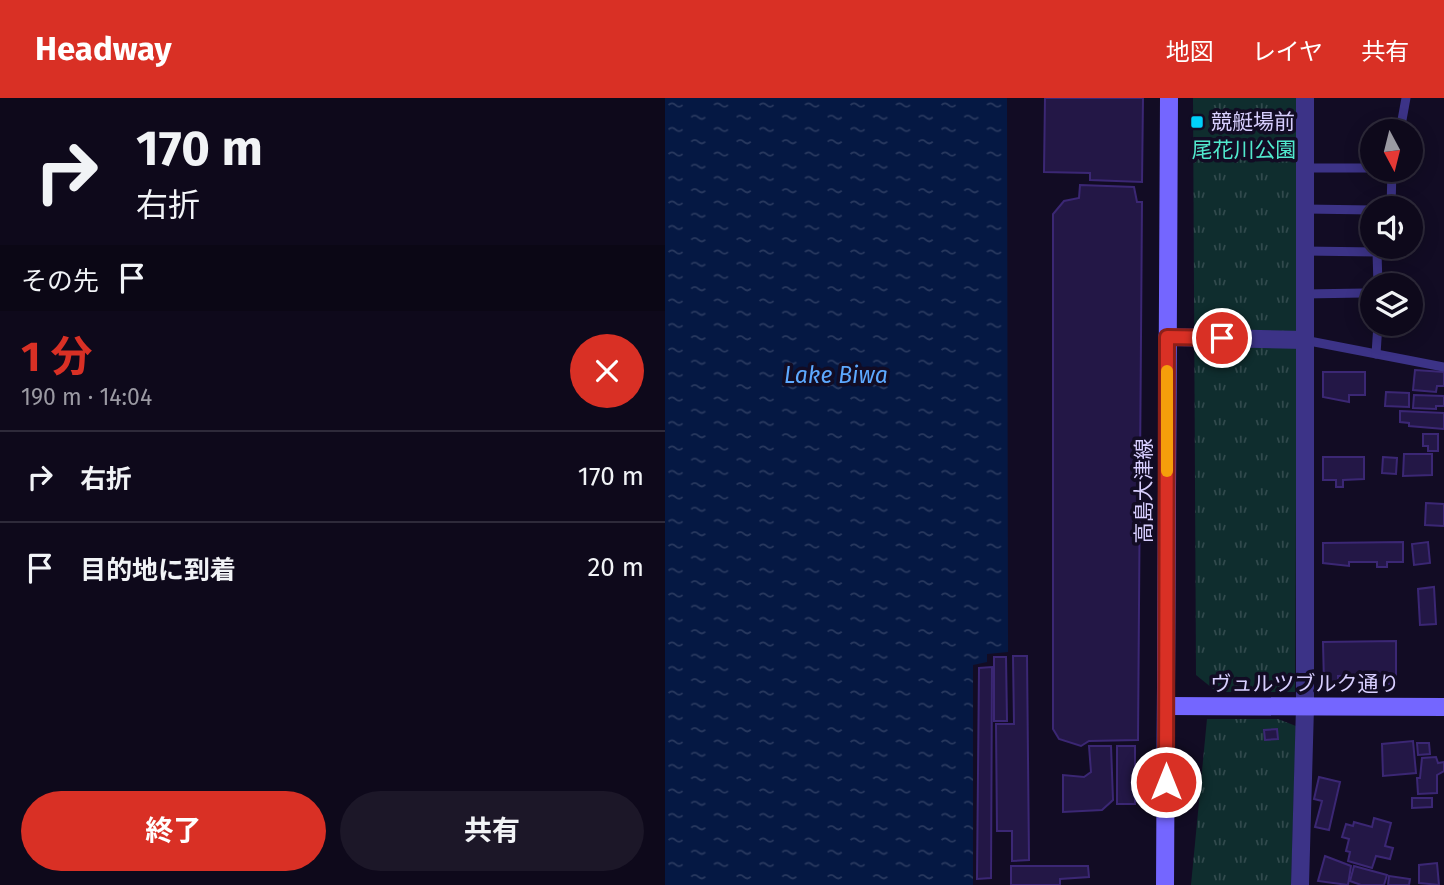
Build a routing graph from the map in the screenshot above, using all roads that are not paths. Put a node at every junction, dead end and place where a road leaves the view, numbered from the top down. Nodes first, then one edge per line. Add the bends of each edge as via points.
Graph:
1 (1169, 98) edge
2 (1305, 98) edge
3 (1406, 98) edge
4 (1402, 119) edge
5 (1305, 168) junction
6 (1360, 168) edge
7 (1305, 209) junction
8 (1360, 210) edge
9 (1304, 251) junction
10 (1360, 251) edge
11 (1360, 292) edge
12 (1304, 293) junction
13 (1377, 336) edge
14 (1167, 337) junction
15 (1304, 340) junction
16 (1376, 354) junction
17 (1444, 367) edge
18 (1166, 706) junction
19 (1305, 707) junction
20 (1444, 707) edge
21 (1165, 885) edge
22 (1300, 885) edge

1 - 14 main road, 高島大津線
2 - 5 street
3 - 4 lane
5 - 6 lane
5 - 7 street
7 - 8 lane
7 - 9 street
9 - 10 lane
9 - 12 street
11 - 12 lane
12 - 15 street
13 - 16 lane
14 - 15 street
14 - 18 main road, 高島大津線
15 - 16 lane
15 - 19 street
16 - 17 lane
18 - 19 main road, ヴュルツブルク通り
18 - 21 main road, 高島大津線
19 - 20 main road, ヴュルツブルク通り
19 - 22 street

